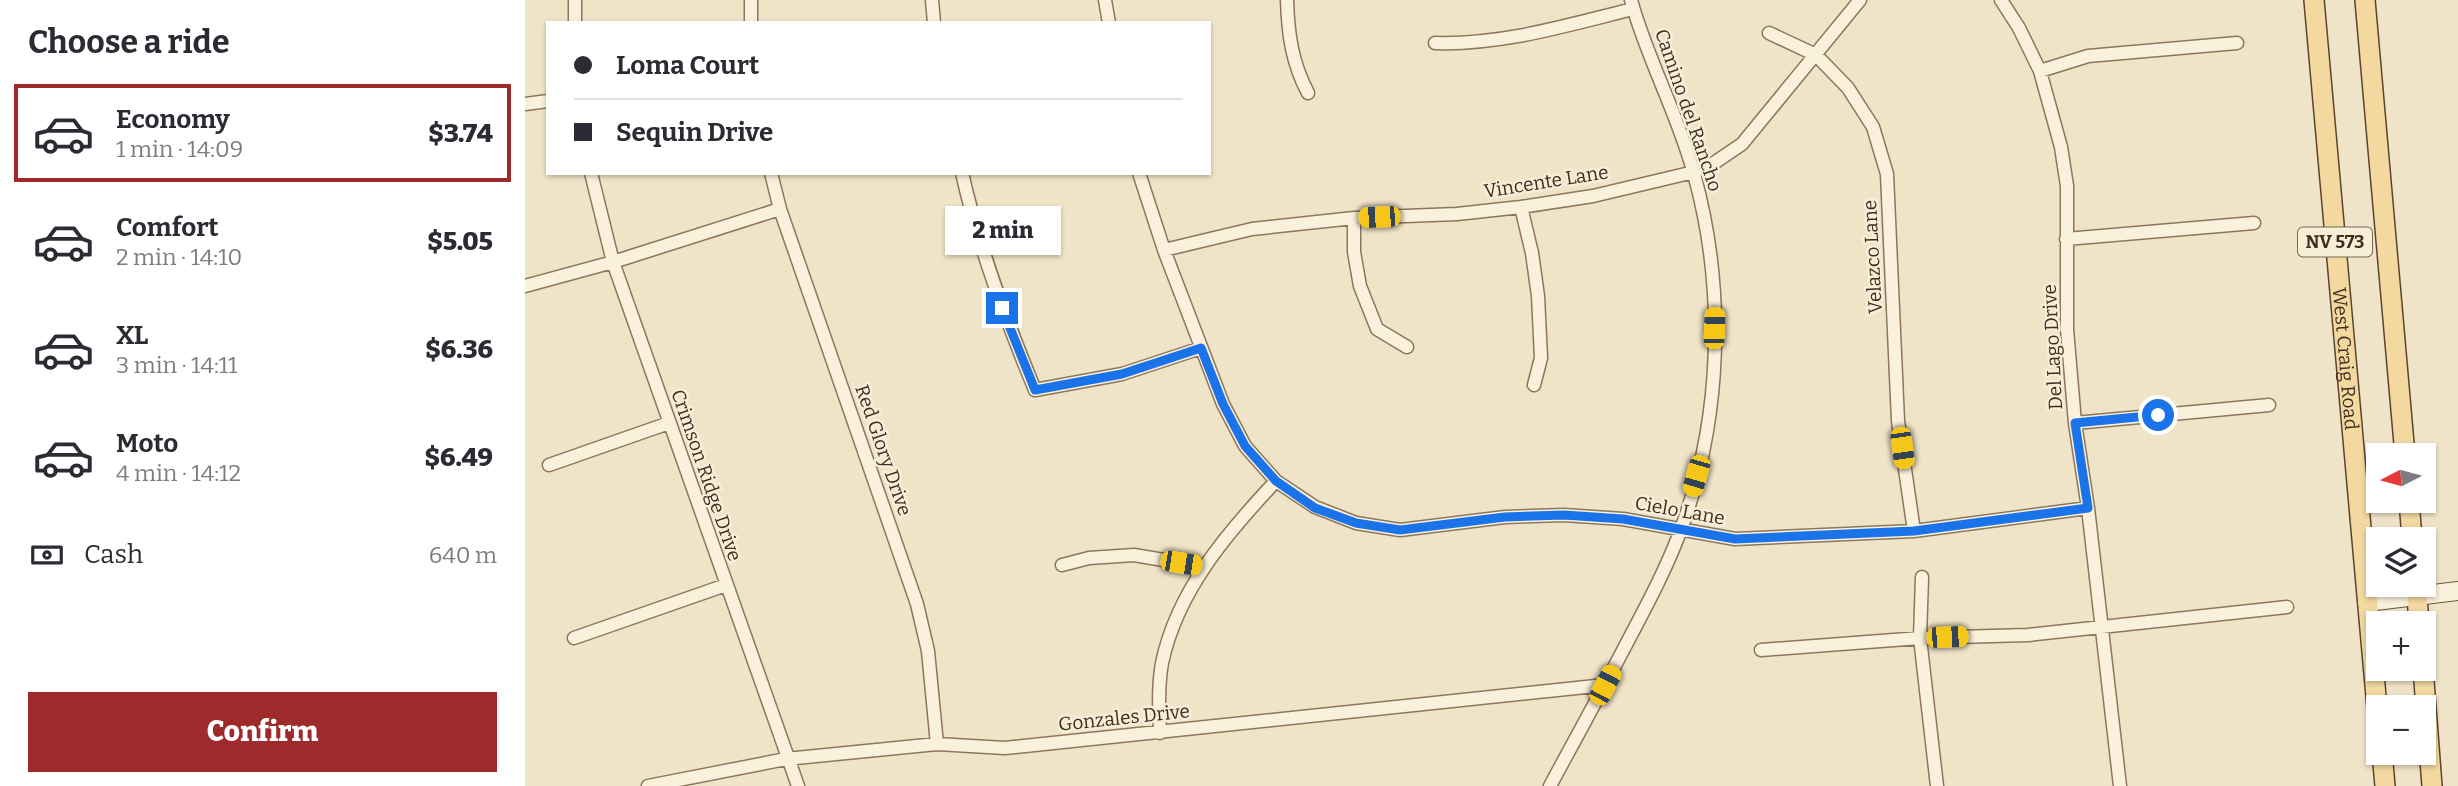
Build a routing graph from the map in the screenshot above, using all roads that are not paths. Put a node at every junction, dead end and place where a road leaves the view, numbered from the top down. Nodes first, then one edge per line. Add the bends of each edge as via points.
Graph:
1 (575, 0) edge
2 (751, 0) edge
3 (932, 0) edge
4 (1105, 0) edge
5 (1287, 0) edge
6 (1860, 0) edge
7 (2001, 0) edge
8 (2314, 0) edge
9 (2365, 0) edge
10 (1632, 4) edge
11 (575, 21) edge
12 (751, 21) edge
13 (934, 21) edge
14 (1109, 21) edge
15 (1769, 33) dead end
16 (1435, 43) dead end
17 (2237, 43) dead end
18 (1816, 55) junction
19 (2040, 71) junction
20 (1308, 93) dead end
21 (546, 101) edge
22 (525, 104) edge
23 (1694, 172) junction
24 (591, 175) edge
25 (772, 175) edge
26 (962, 175) edge
27 (1140, 175) edge
28 (1521, 208) junction
29 (780, 209) junction
30 (1354, 218) junction
31 (2254, 223) dead end
32 (2066, 239) junction
33 (1164, 250) junction
34 (613, 262) junction
35 (525, 286) edge
36 (1407, 347) dead end
37 (1201, 348) junction
38 (1534, 385) dead end
39 (2269, 405) dead end
40 (669, 423) junction
41 (2075, 423) junction
42 (2404, 443) edge
43 (549, 465) dead end
44 (1276, 481) junction
45 (2088, 508) junction
46 (1681, 530) junction
47 (1914, 531) junction
48 (1062, 565) dead end
49 (1205, 567) junction
50 (1922, 577) dead end
51 (726, 585) junction
52 (2436, 591) edge
53 (2458, 591) edge
54 (2389, 597) edge
55 (2367, 602) junction
56 (2287, 607) dead end
57 (2102, 627) junction
58 (574, 638) dead end
59 (1920, 638) junction
60 (1761, 650) dead end
61 (2424, 681) edge
62 (1605, 685) junction
63 (2376, 695) edge
64 (1160, 733) junction
65 (937, 744) junction
66 (786, 759) junction
67 (2383, 765) edge
68 (648, 786) edge
69 (798, 786) edge
70 (1550, 786) edge
71 (1937, 786) edge
72 (2120, 786) edge
73 (2385, 786) edge
74 (2432, 786) edge

1 - 11 street
2 - 12 street
3 - 13 street
4 - 14 street
5 - 20 street via 1289,42
6 - 18 street, Vincente Lane
7 - 19 street, Del Lago Drive
8 - 55 main road, West Craig Road / NV 573
9 - 42 main road, NV 573
10 - 16 street via 1524,36
10 - 23 street, Camino del Rancho
15 - 18 street, Velazco Lane
17 - 19 street via 2088,56
18 - 23 street, Vincente Lane via 1742,144
18 - 47 street, Velazco Lane via 1848,88 1873,127 1887,174 1898,421
19 - 32 street, Del Lago Drive via 2061,147 2067,186
21 - 22 street
23 - 28 street, Vincente Lane
23 - 46 street, Camino del Rancho via 1716,303 1704,449
24 - 34 street, Crimson Ridge Drive
25 - 29 street, Red Glory Drive
26 - 37 street via 1002,308 1035,390 1122,374
27 - 33 street, Cielo Lane
28 - 30 street, Vincente Lane
28 - 38 street via 1538,296 1541,358
29 - 34 street
29 - 65 street, Red Glory Drive via 917,604 928,651
30 - 33 street, Vincente Lane via 1252,229
30 - 36 street via 1360,286 1377,329
31 - 32 street
32 - 41 street, Del Lago Drive
33 - 37 street, Cielo Lane
34 - 35 street
34 - 40 street, Crimson Ridge Drive
37 - 44 street, Cielo Lane via 1245,446
39 - 41 street
40 - 43 street
40 - 51 street, Crimson Ridge Drive
41 - 45 street, Del Lago Drive
44 - 46 street, Cielo Lane via 1315,508 1356,523 1400,530 1564,515 1623,519
44 - 49 street
45 - 47 street, Cielo Lane
45 - 57 street, Del Lago Drive
46 - 47 street, Cielo Lane via 1735,539
46 - 62 street, Camino del Rancho via 1665,571
48 - 49 street via 1134,555
49 - 64 street via 1184,602 1162,664
50 - 59 street
51 - 58 street
51 - 66 street, Crimson Ridge Drive
52 - 53 street
54 - 55 street
55 - 63 main road, West Craig Road / NV 573
56 - 57 street
57 - 59 street via 2028,635
57 - 72 street, Del Lago Drive
59 - 60 street
59 - 71 street
61 - 74 main road
62 - 64 street, Gonzales Drive
62 - 70 street, Camino del Rancho
64 - 65 street, Gonzales Drive via 1005,748
65 - 66 street, Gonzales Drive
66 - 68 street, Gonzales Drive
66 - 69 street, Crimson Ridge Drive
67 - 73 main road

